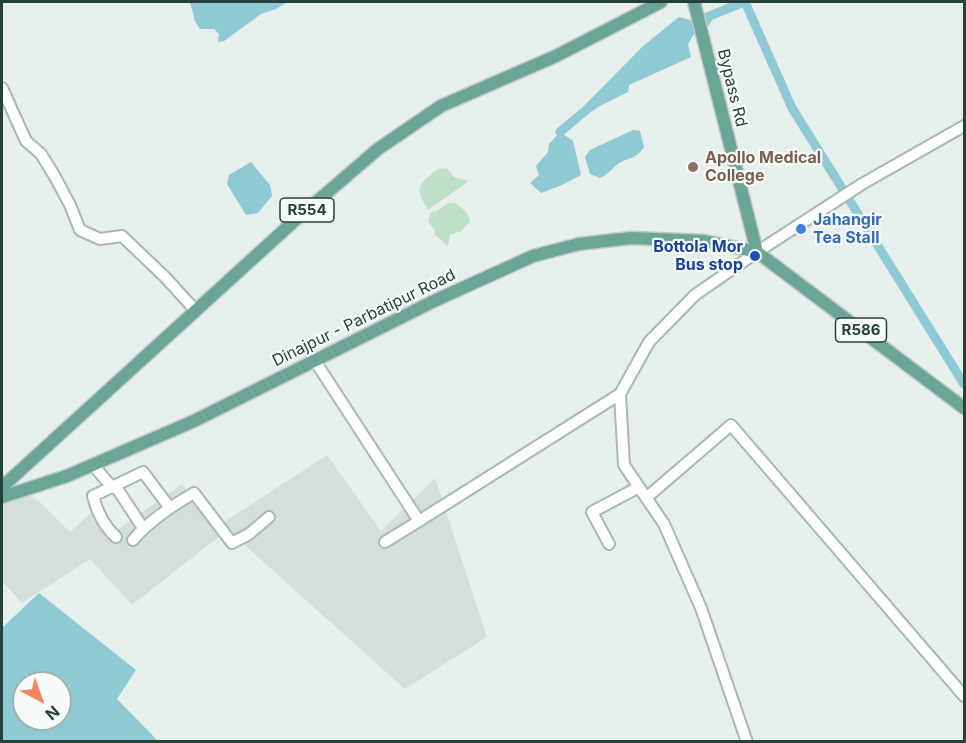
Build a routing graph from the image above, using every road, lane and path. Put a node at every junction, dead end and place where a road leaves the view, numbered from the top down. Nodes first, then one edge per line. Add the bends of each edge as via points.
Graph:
1 (661, 2) edge
2 (695, 6) edge
3 (2, 88) edge
4 (964, 126) edge
5 (757, 252) junction
6 (196, 311) junction
7 (315, 361) junction
8 (620, 394) junction
9 (964, 408) edge
10 (93, 465) junction
11 (111, 486) junction
12 (2, 487) edge
13 (639, 487) junction
14 (2, 497) edge
15 (646, 498) junction
16 (170, 508) junction
17 (269, 516) dead end
18 (419, 521) junction
19 (143, 528) junction
20 (116, 537) dead end
21 (134, 540) dead end
22 (385, 542) dead end
23 (609, 544) dead end
24 (964, 696) edge
25 (747, 741) edge

1 - 6 main road, R554 via 555,56 441,106 378,149
2 - 5 main road, Bypass Rd
3 - 6 street via 26,141 41,154 54,175 80,230 100,239 122,236
4 - 5 street via 862,184
5 - 7 main road, Dinajpur - Parbatipur Road via 705,241 631,238 579,244 523,261
5 - 8 street via 695,295 649,342
5 - 9 main road, R586
6 - 12 main road, R554
7 - 10 main road, Dinajpur - Parbatipur Road via 194,421
7 - 18 street
8 - 13 street via 624,465
8 - 18 street
10 - 11 street
10 - 14 main road, Dinajpur - Parbatipur Road
11 - 16 street via 143,472
11 - 19 street via 118,490
11 - 20 street via 93,496 96,508
13 - 15 street
13 - 23 street via 591,512
15 - 24 street via 731,425
15 - 25 street via 664,524 701,608
16 - 17 street via 194,493 232,543
16 - 19 street
18 - 22 street
19 - 21 street

